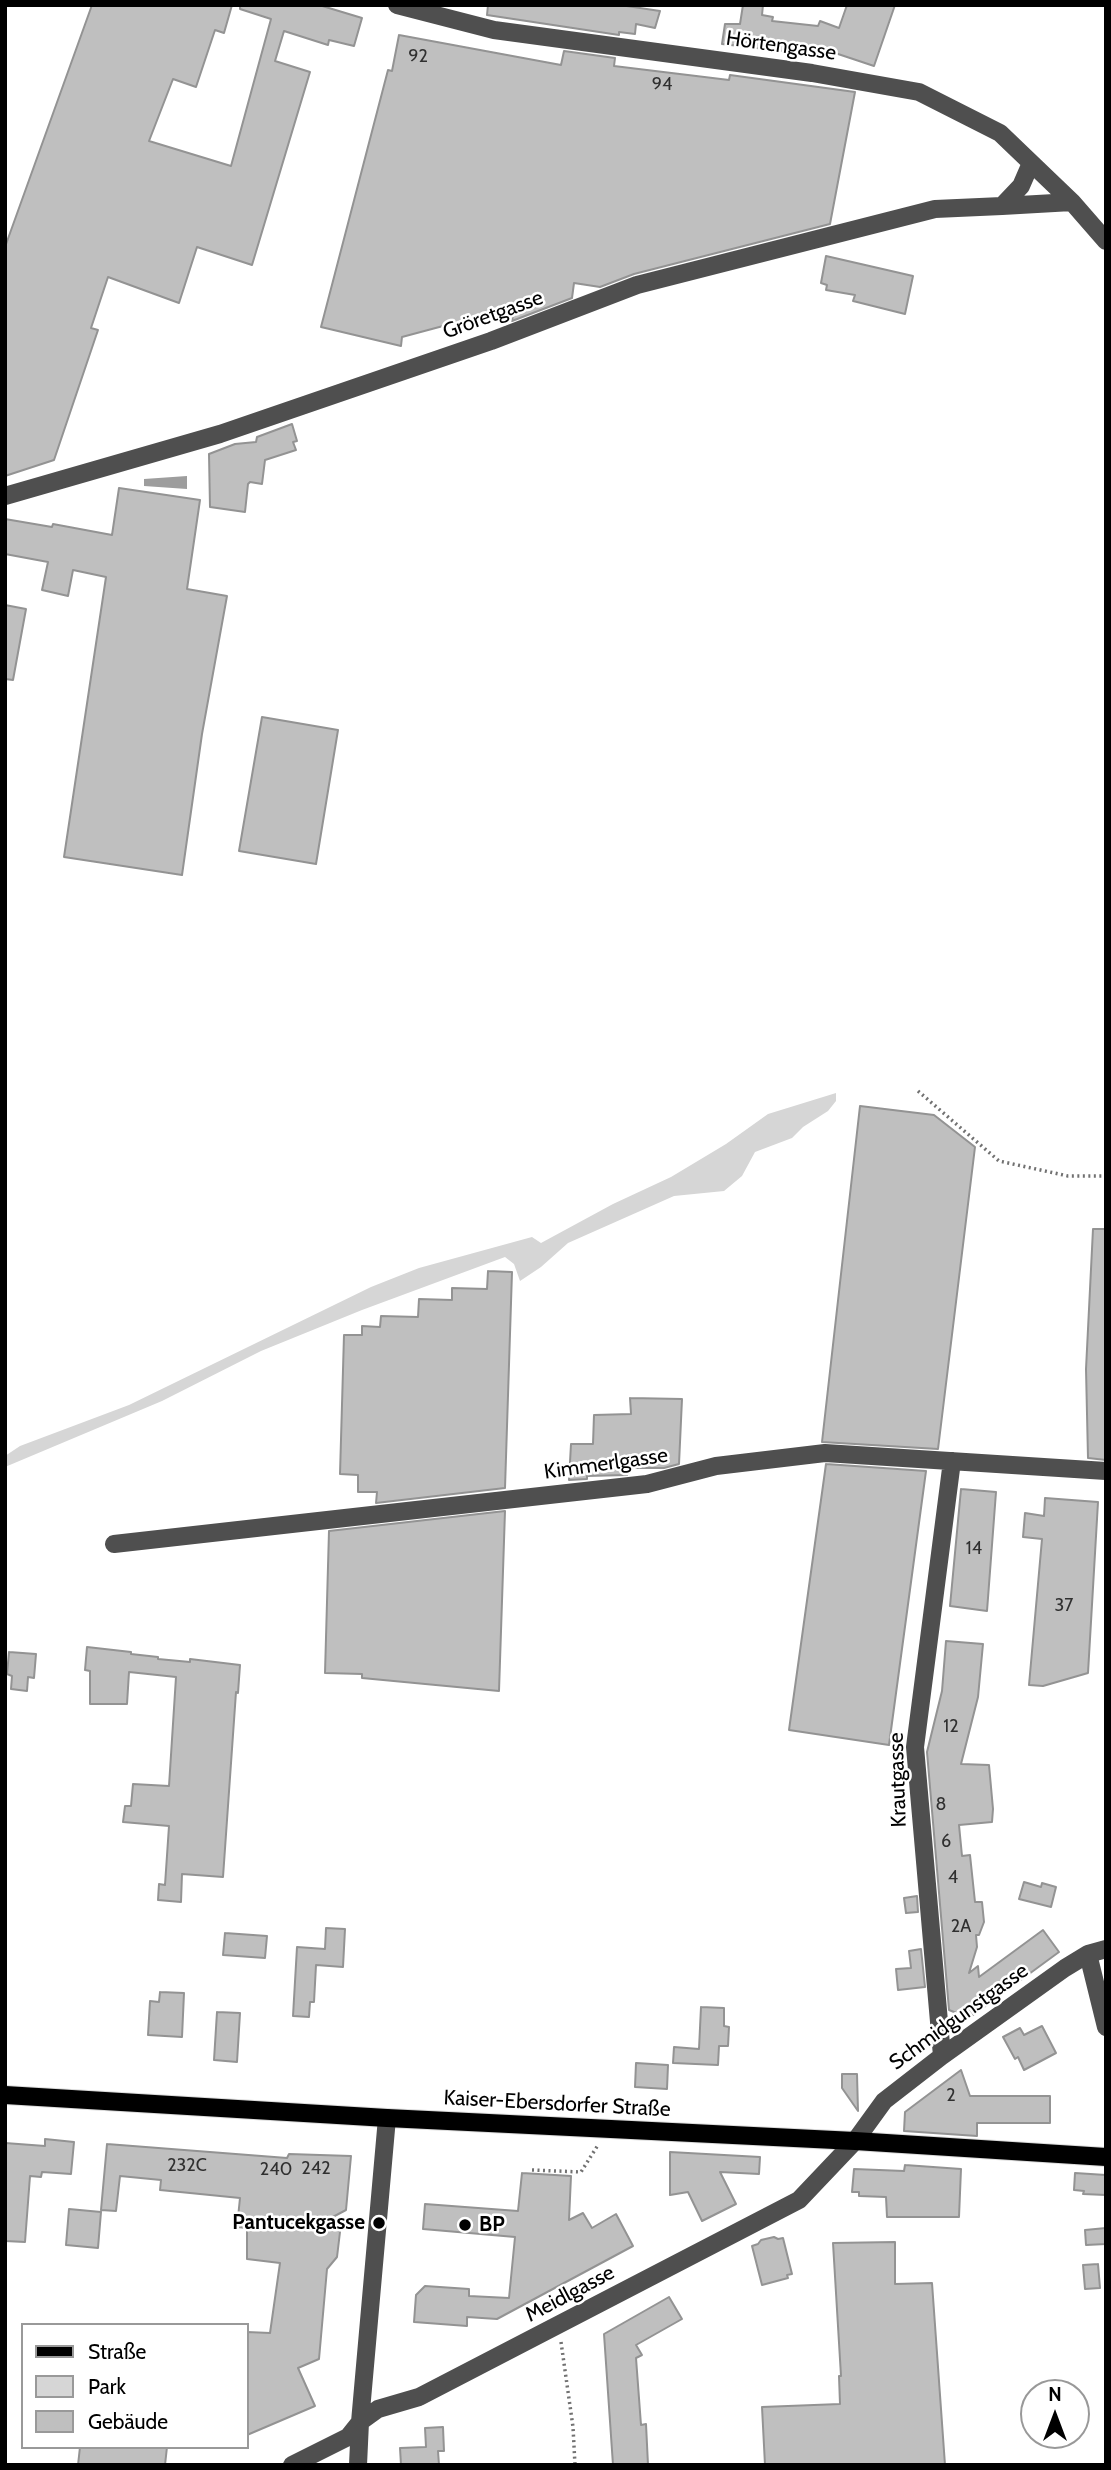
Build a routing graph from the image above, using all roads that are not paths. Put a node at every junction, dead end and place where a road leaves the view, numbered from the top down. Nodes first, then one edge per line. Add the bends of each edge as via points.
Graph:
1 (397, 5) edge
2 (1031, 163) junction
3 (1072, 202) junction
4 (1002, 206) junction
5 (1106, 241) edge
6 (5, 496) edge
7 (952, 1461) junction
8 (1106, 1471) edge
9 (114, 1544) dead end
10 (1097, 1952) edge
11 (1106, 2028) edge
12 (942, 2056) junction
13 (5, 2095) edge
14 (387, 2118) junction
15 (855, 2141) junction
16 (1106, 2157) edge
17 (360, 2422) junction
18 (292, 2465) edge
19 (358, 2465) edge

1 - 2 street, Hörtengasse via 494,30 919,92 1000,133
2 - 3 street, Hörtengasse
2 - 4 street via 1021,186
3 - 4 street, Gröretgasse
3 - 5 street, Hörtengasse
4 - 6 street, Gröretgasse via 935,209 637,285 491,341 220,434
7 - 8 street, Kimmerlgasse
7 - 9 street, Kimmerlgasse via 825,1453 716,1466 647,1484
7 - 12 street, Krautgasse via 915,1747
10 - 11 street
10 - 12 street, Schmidgunstgasse
12 - 15 street, Schmidgunstgasse via 884,2101
13 - 14 main road, Kaiser-Ebersdorfer Straße
14 - 15 main road, Kaiser-Ebersdorfer Straße
14 - 17 street
15 - 16 main road, Kaiser-Ebersdorfer Straße
15 - 17 street, Meidlgasse via 799,2200 419,2397 379,2409
17 - 18 street, Meidlgasse via 348,2437
17 - 19 street

